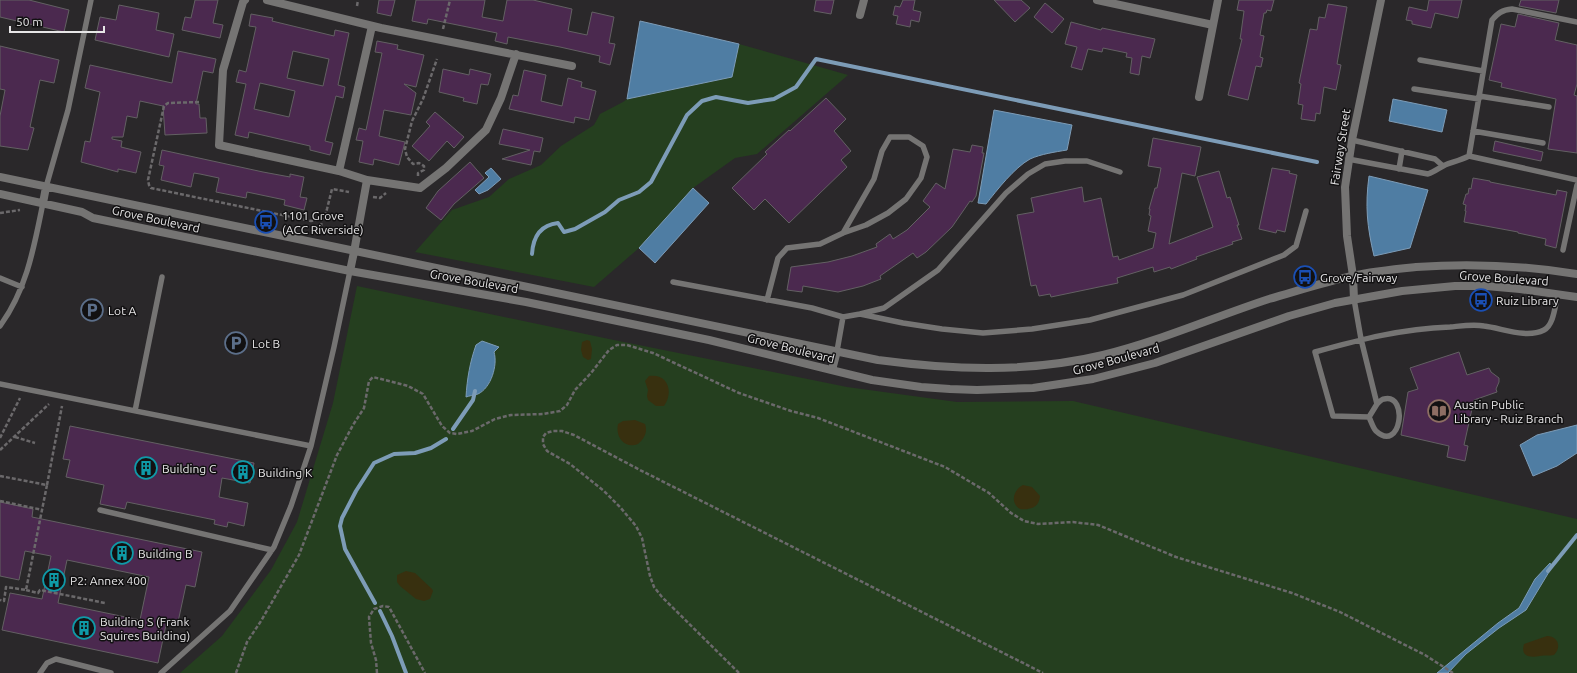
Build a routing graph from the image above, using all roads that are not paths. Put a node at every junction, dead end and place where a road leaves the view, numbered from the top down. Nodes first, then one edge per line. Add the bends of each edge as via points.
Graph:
1 (91, 0) edge
2 (245, 0) edge
3 (267, 0) edge
4 (864, 0) edge
5 (1097, 0) edge
6 (1218, 0) edge
7 (1381, 0) edge
8 (860, 15) dead end
9 (1577, 22) edge
10 (1213, 25) junction
11 (372, 26) junction
12 (516, 54) junction
13 (1420, 60) dead end
14 (572, 66) dead end
15 (1483, 70) junction
16 (1414, 89) dead end
17 (1199, 97) dead end
18 (1479, 97) junction
19 (1549, 107) dead end
20 (1473, 131) junction
21 (1352, 140) junction
22 (1543, 143) dead end
23 (1402, 151) junction
24 (1469, 156) junction
25 (1348, 159) junction
26 (1443, 166) junction
27 (1399, 169) junction
28 (339, 171) junction
29 (1120, 172) dead end
30 (0, 177) edge
31 (367, 180) junction
32 (1577, 180) edge
33 (1577, 185) edge
34 (46, 187) junction
35 (0, 194) edge
36 (43, 203) junction
37 (1306, 211) dead end
38 (843, 233) junction
39 (1563, 250) dead end
40 (354, 252) junction
41 (350, 271) junction
42 (1577, 274) edge
43 (1353, 276) junction
44 (162, 277) dead end
45 (0, 278) edge
46 (673, 282) dead end
47 (22, 287) junction
48 (1558, 294) junction
49 (1577, 297) edge
50 (1354, 299) junction
51 (767, 300) junction
52 (860, 314) junction
53 (843, 317) junction
54 (0, 326) edge
55 (1360, 339) junction
56 (837, 351) junction
57 (832, 370) junction
58 (0, 384) edge
59 (1377, 404) junction
60 (135, 411) junction
61 (1369, 417) junction
62 (311, 446) junction
63 (100, 510) dead end
64 (272, 550) junction
65 (95, 671) edge
66 (40, 673) edge
67 (111, 673) edge
68 (161, 673) edge

1 - 34 lane via 68,110
2 - 28 street via 223,70 219,145
3 - 11 street
4 - 8 street
5 - 10 street
6 - 10 street
7 - 21 street, Fairway Street
9 - 15 lane via 1512,9 1503,10 1492,20
10 - 17 street
11 - 12 street
11 - 28 street
12 - 14 street
12 - 31 street via 501,98 486,130 446,168 420,188
13 - 15 lane
15 - 18 lane
16 - 18 lane
18 - 19 lane
18 - 20 lane
20 - 22 lane
20 - 24 lane
21 - 23 lane
21 - 25 street, Fairway Street
23 - 26 lane via 1435,159
23 - 27 lane
24 - 26 lane via 1459,162
24 - 32 lane
25 - 27 lane
25 - 43 street, Fairway Street via 1345,210
26 - 27 lane via 1428,174
28 - 31 street
29 - 52 lane via 1087,161 1045,164 1006,192 938,270 884,308
30 - 34 street, Grove Boulevard
31 - 40 street
33 - 39 lane
34 - 36 street
34 - 40 street, Grove Boulevard
35 - 36 street, Grove Boulevard
36 - 41 street, Grove Boulevard via 82,212 93,218
36 - 47 lane
37 - 52 lane via 1296,246 1284,256 1183,295 1090,320 983,333 942,329
38 - 38 lane via 866,225 906,199 921,178 927,157 923,146 909,137 890,137 882,151 874,180
38 - 51 lane via 820,244 787,248 778,258
40 - 41 street
40 - 56 street, Grove Boulevard
41 - 57 street, Grove Boulevard via 709,340
41 - 62 lane
42 - 43 street, Grove Boulevard via 1494,264 1421,267
43 - 50 street, Fairway Street
43 - 56 street, Grove Boulevard via 1269,300 1133,347 1057,363 968,369 878,360
44 - 60 lane
45 - 47 lane
46 - 51 lane
47 - 54 lane
48 - 49 street, Grove Boulevard
48 - 50 street, Grove Boulevard via 1520,289 1455,286
48 - 55 lane via 1551,323 1545,330 1535,333 1482,325 1408,330
50 - 55 lane
50 - 57 street, Grove Boulevard via 1289,316 1125,372 1067,384 1012,389 950,389 896,384
51 - 53 lane via 812,308
52 - 53 lane
53 - 56 lane
55 - 59 lane
55 - 61 lane via 1315,352 1333,416
56 - 57 street
58 - 60 lane
59 - 61 lane
59 - 61 lane via 1384,398 1392,399 1398,405 1400,413 1395,432 1391,436 1384,436 1376,431
60 - 62 lane
62 - 64 lane via 291,506
63 - 64 lane
64 - 68 lane via 230,611
65 - 66 lane via 56,659 47,663
65 - 67 lane

